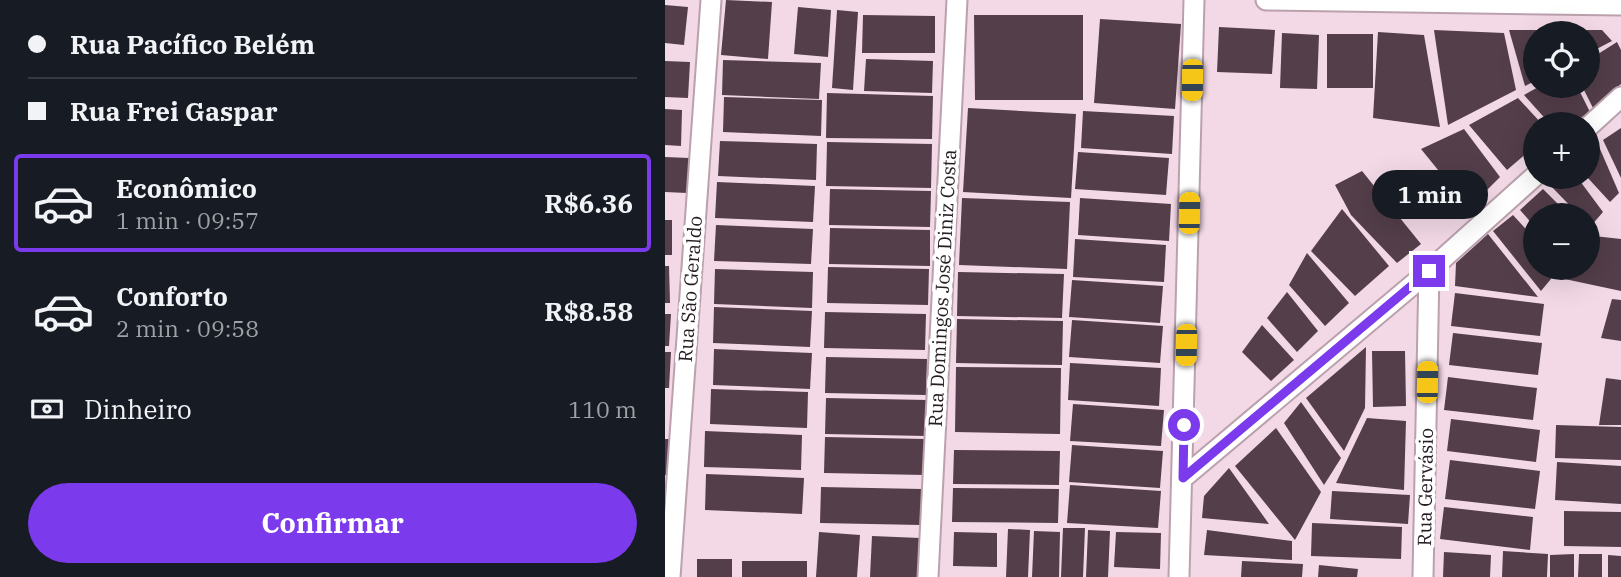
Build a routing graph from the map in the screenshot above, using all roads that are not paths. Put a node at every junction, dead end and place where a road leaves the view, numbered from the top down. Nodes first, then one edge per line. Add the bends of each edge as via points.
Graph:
1 (711, 0) edge
2 (957, 0) edge
3 (1194, 0) edge
4 (1266, 0) edge
5 (1621, 6) edge
6 (1621, 97) edge
7 (1600, 116) edge
8 (1523, 187) edge
9 (1429, 271) junction
10 (1183, 478) junction
11 (670, 577) edge
12 (927, 577) edge
13 (1179, 577) edge
14 (1423, 577) edge

1 - 11 street, Rua São Geraldo
2 - 12 street, Rua Domingos José Diniz Costa
3 - 10 street
4 - 5 street
6 - 7 street
8 - 9 street
9 - 10 street
9 - 14 street, Rua Gervásio
10 - 13 street

